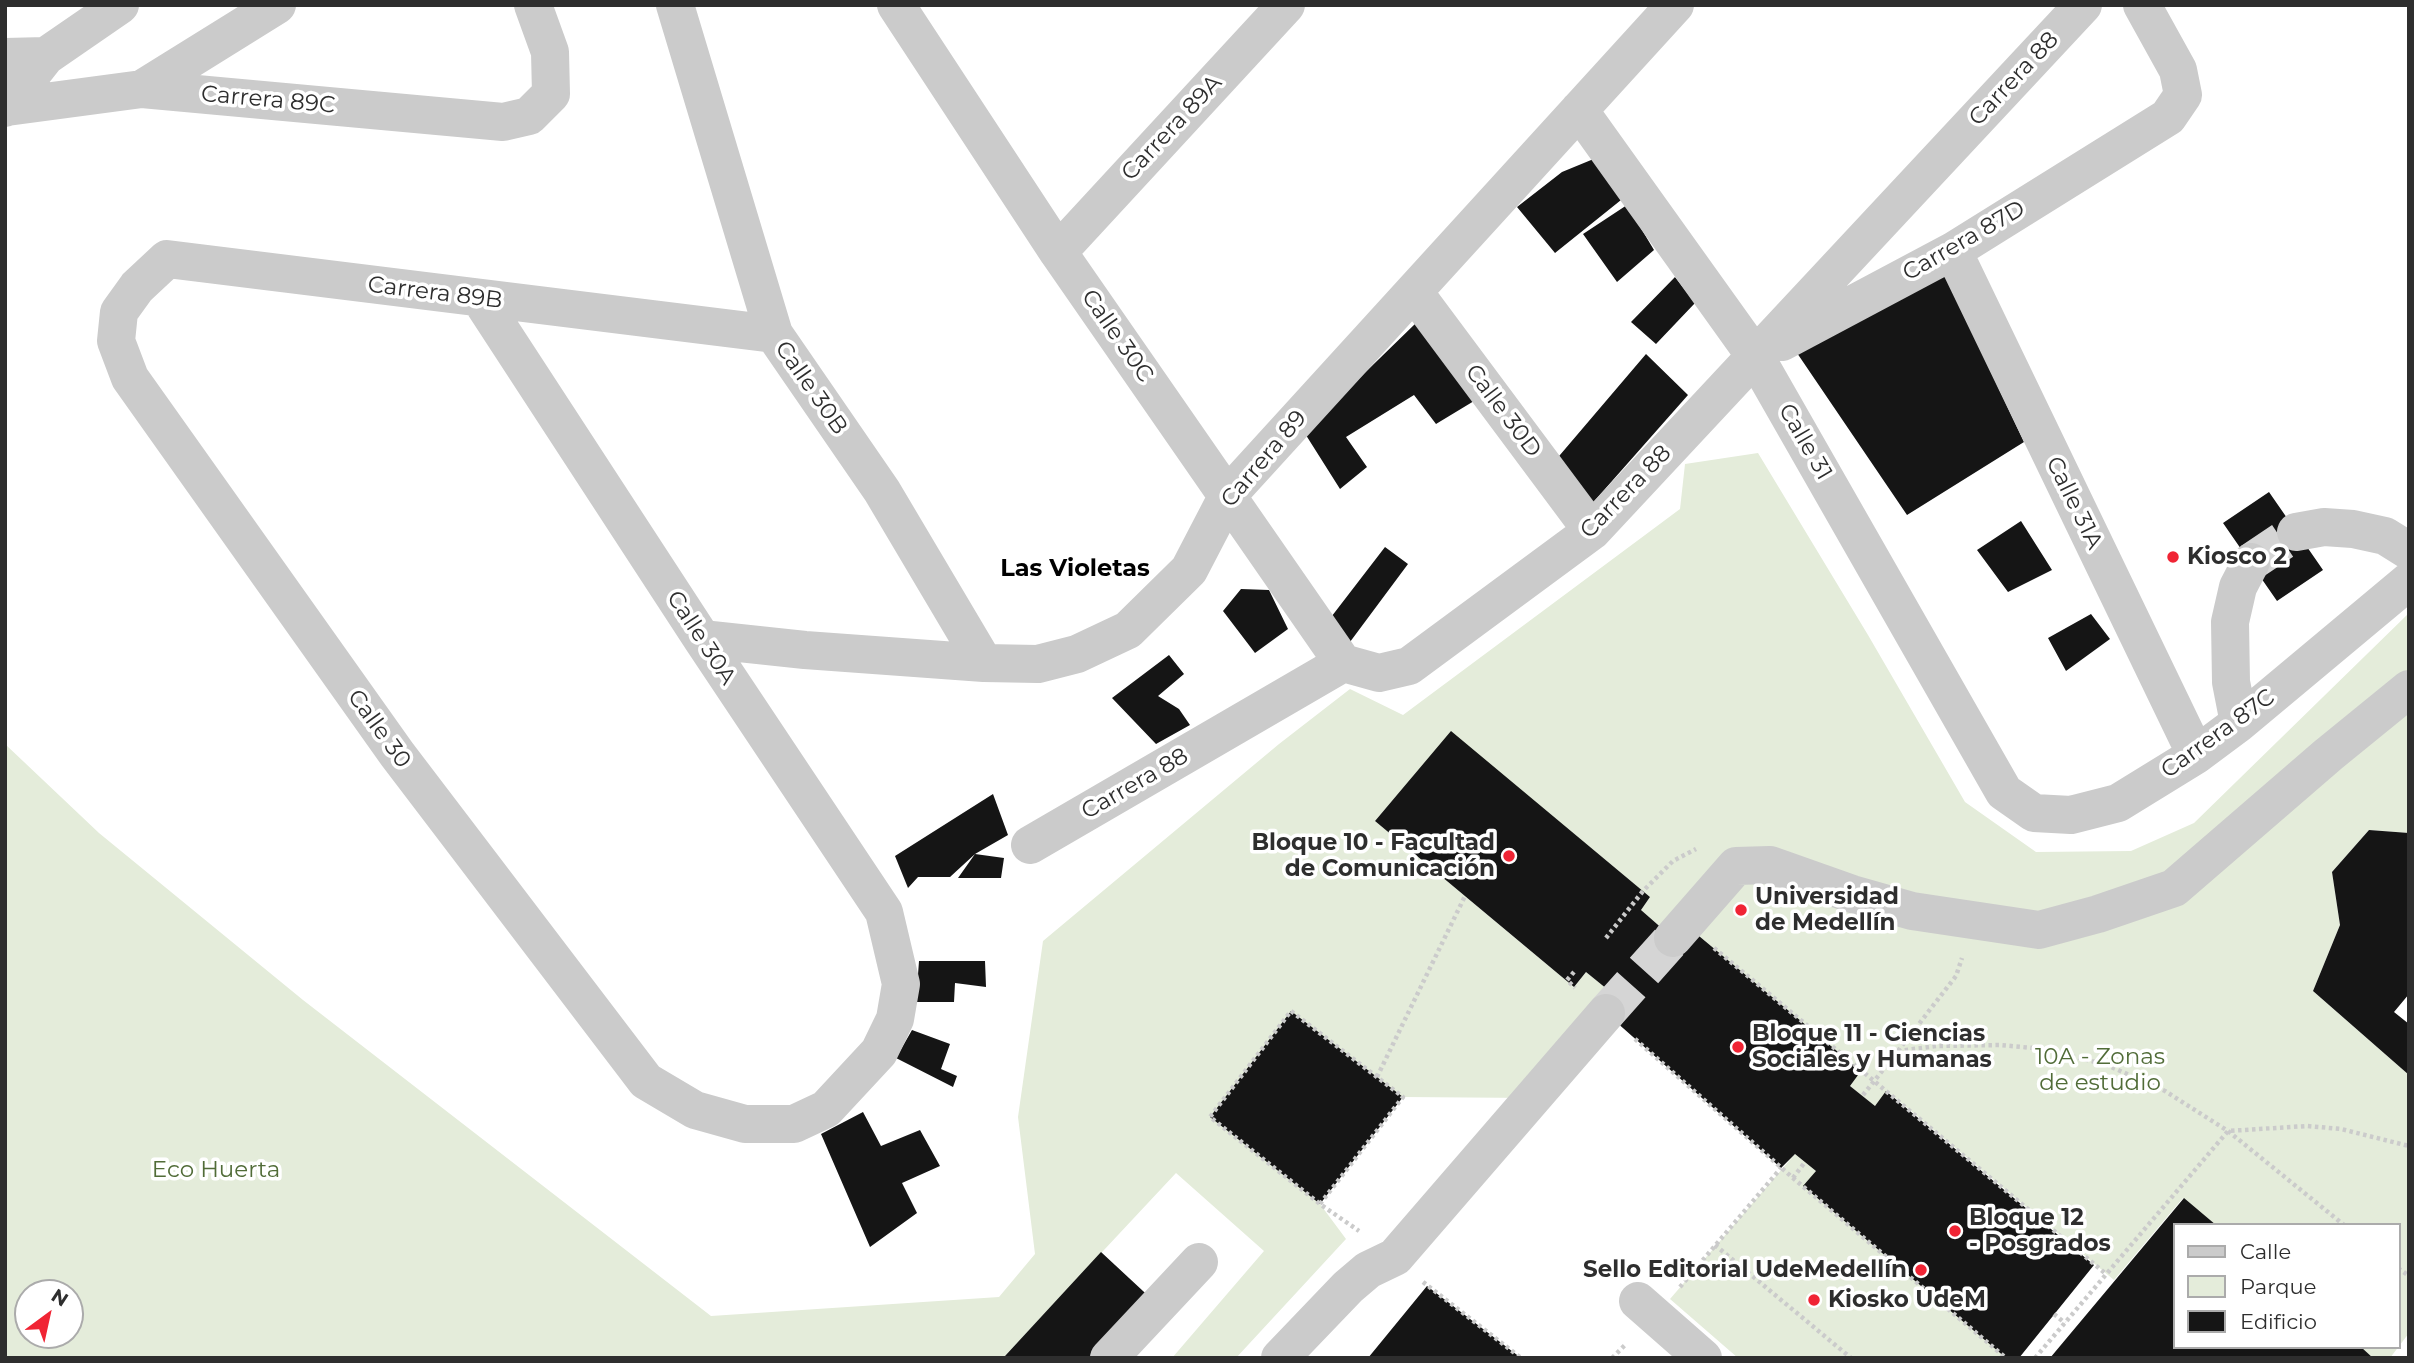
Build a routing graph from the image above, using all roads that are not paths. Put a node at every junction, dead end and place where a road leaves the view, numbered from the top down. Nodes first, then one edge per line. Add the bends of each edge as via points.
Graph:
1 (120, 5) edge
2 (277, 5) edge
3 (533, 5) edge
4 (675, 5) edge
5 (896, 5) edge
6 (1286, 5) edge
7 (1675, 5) edge
8 (2083, 5) edge
9 (2142, 5) edge
10 (46, 56) junction
11 (5, 57) edge
12 (142, 89) junction
13 (6, 108) edge
14 (1579, 110) junction
15 (1952, 251) junction
16 (1058, 252) junction
17 (1413, 292) junction
18 (481, 300) junction
19 (119, 312) joint
20 (774, 334) junction
21 (1755, 356) junction
22 (1228, 495) junction
23 (1592, 531) junction
24 (2296, 532) tunnel mouth
25 (2409, 551) edge
26 (2251, 562) tunnel mouth
27 (2409, 581) edge
28 (702, 639) junction
29 (984, 663) junction
30 (1343, 663) junction
31 (2409, 689) edge
32 (2239, 723) junction
33 (2196, 755) junction
34 (2004, 792) joint
35 (1030, 845) dead end
36 (1679, 930) tunnel mouth
37 (901, 984) joint
38 (1606, 1013) tunnel mouth
39 (1199, 1262) dead end
40 (1638, 1301) dead end
41 (1109, 1358) edge
42 (1280, 1358) edge
43 (1703, 1358) edge

1 - 10 street
2 - 12 street
3 - 12 street, Carrera 89C via 550,52 551,94 529,116 503,122
4 - 20 street, Calle 30B
5 - 16 street, Calle 30C
6 - 16 street, Carrera 89A
7 - 14 street, Carrera 89
8 - 21 street, Carrera 88
9 - 15 street, Carrera 87D via 2178,70 2183,95 2168,117
10 - 11 street
10 - 13 street
12 - 13 street, Carrera 89C
14 - 17 street, Carrera 89
14 - 21 street, Calle 31
15 - 21 street, Carrera 87D
15 - 33 street, Calle 31A
16 - 22 street, Calle 30C
17 - 22 street, Carrera 89
17 - 23 street, Calle 30D
18 - 19 street, Carrera 89B via 167,259 136,287
18 - 20 street, Carrera 89B
18 - 28 street, Calle 30A
19 - 37 street, Calle 30 via 116,341 130,378 397,754 646,1081 695,1110 745,1125 794,1124 826,1109 879,1052 895,1019
20 - 29 street, Calle 30B via 882,491
21 - 23 street, Carrera 88
21 - 34 street, Calle 31
22 - 29 street, Carrera 89 via 1189,570 1128,630 1077,654 1038,664
22 - 30 street, Calle 30C
23 - 30 street, Carrera 88 via 1409,666 1379,673
24 - 25 street via 2324,527 2353,529 2385,536
26 - 32 street via 2238,587 2230,622 2231,682
27 - 32 street, Carrera 87C
28 - 29 street, Carrera 89
28 - 37 street, Calle 30A via 884,912
30 - 35 street, Carrera 88
31 - 36 street via 2174,888 2098,914 2039,930 1912,911 1770,865 1736,866
32 - 33 street, Carrera 87C
33 - 34 street, Carrera 87C via 2118,803 2071,815 2034,813
38 - 42 street via 1395,1256 1348,1287
39 - 41 street
40 - 43 street

